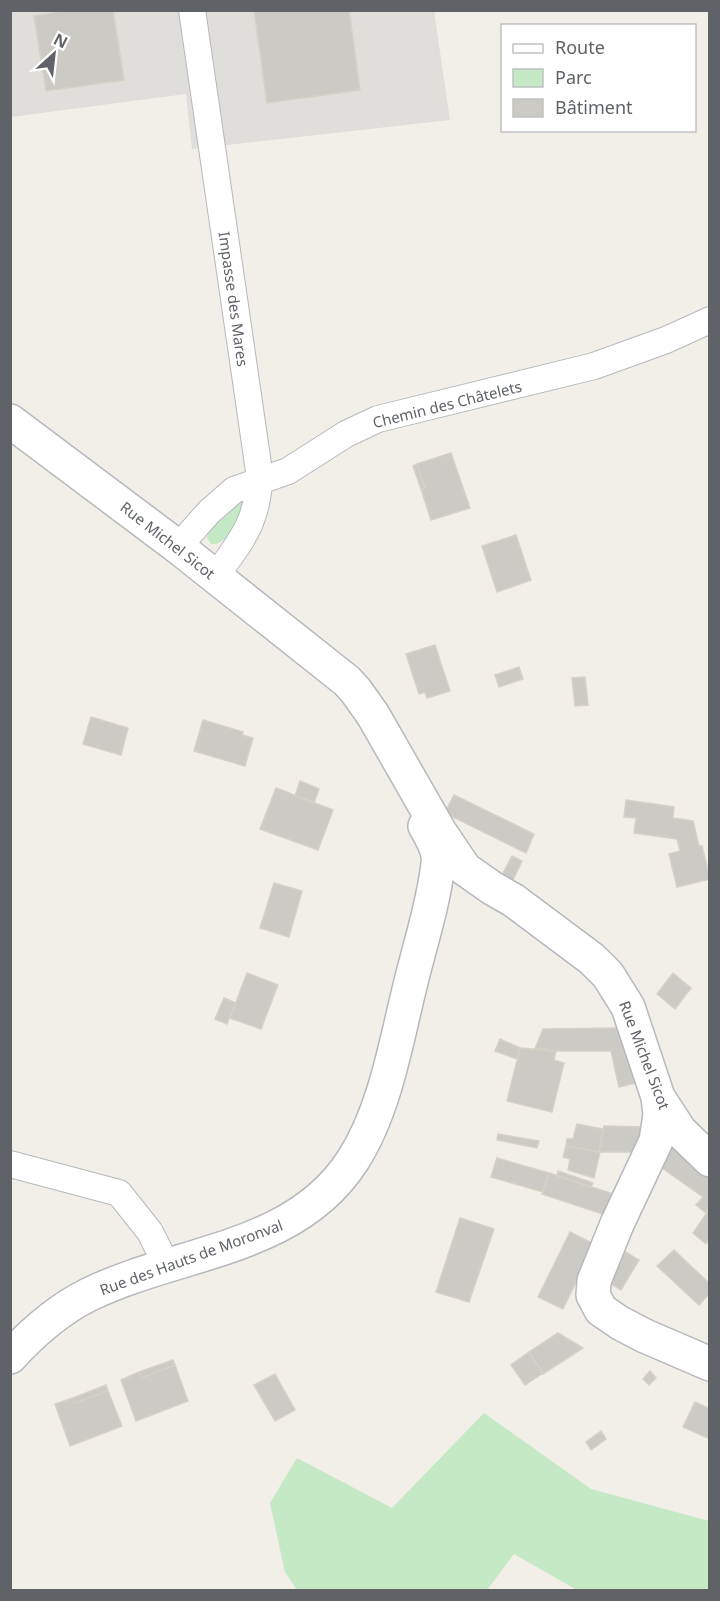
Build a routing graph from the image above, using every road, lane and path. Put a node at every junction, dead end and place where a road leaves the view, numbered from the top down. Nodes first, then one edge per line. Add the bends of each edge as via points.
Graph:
1 (192, 10) edge
2 (710, 320) edge
3 (10, 421) edge
4 (259, 482) junction
5 (178, 547) junction
6 (215, 577) junction
7 (448, 878) junction
8 (658, 1097) junction
9 (710, 1160) edge
10 (10, 1164) edge
11 (167, 1266) junction
12 (10, 1357) edge
13 (710, 1364) edge

1 - 4 street, Impasse des Mares
2 - 4 street, Chemin des Châtelets via 594,366 378,420 346,434 288,471
3 - 5 street, Rue Michel Sicot
4 - 5 street, Chemin des Châtelets via 225,496
4 - 6 street, Impasse des Mares via 252,521
5 - 6 street, Rue Michel Sicot
6 - 7 street, Rue Michel Sicot via 322,663 343,690 380,768 426,828
7 - 8 street, Rue Michel Sicot via 492,888 513,900 608,975 628,1007
7 - 11 street, Rue des Hauts de Moronval via 382,1095 364,1142 342,1176 327,1194 268,1232
8 - 9 street, Rue Michel Sicot via 680,1131
8 - 13 street via 656,1141 617,1224 594,1281 593,1295 601,1310 620,1323
10 - 11 street via 119,1193 150,1232
11 - 12 street, Rue des Hauts de Moronval via 88,1295 42,1326

